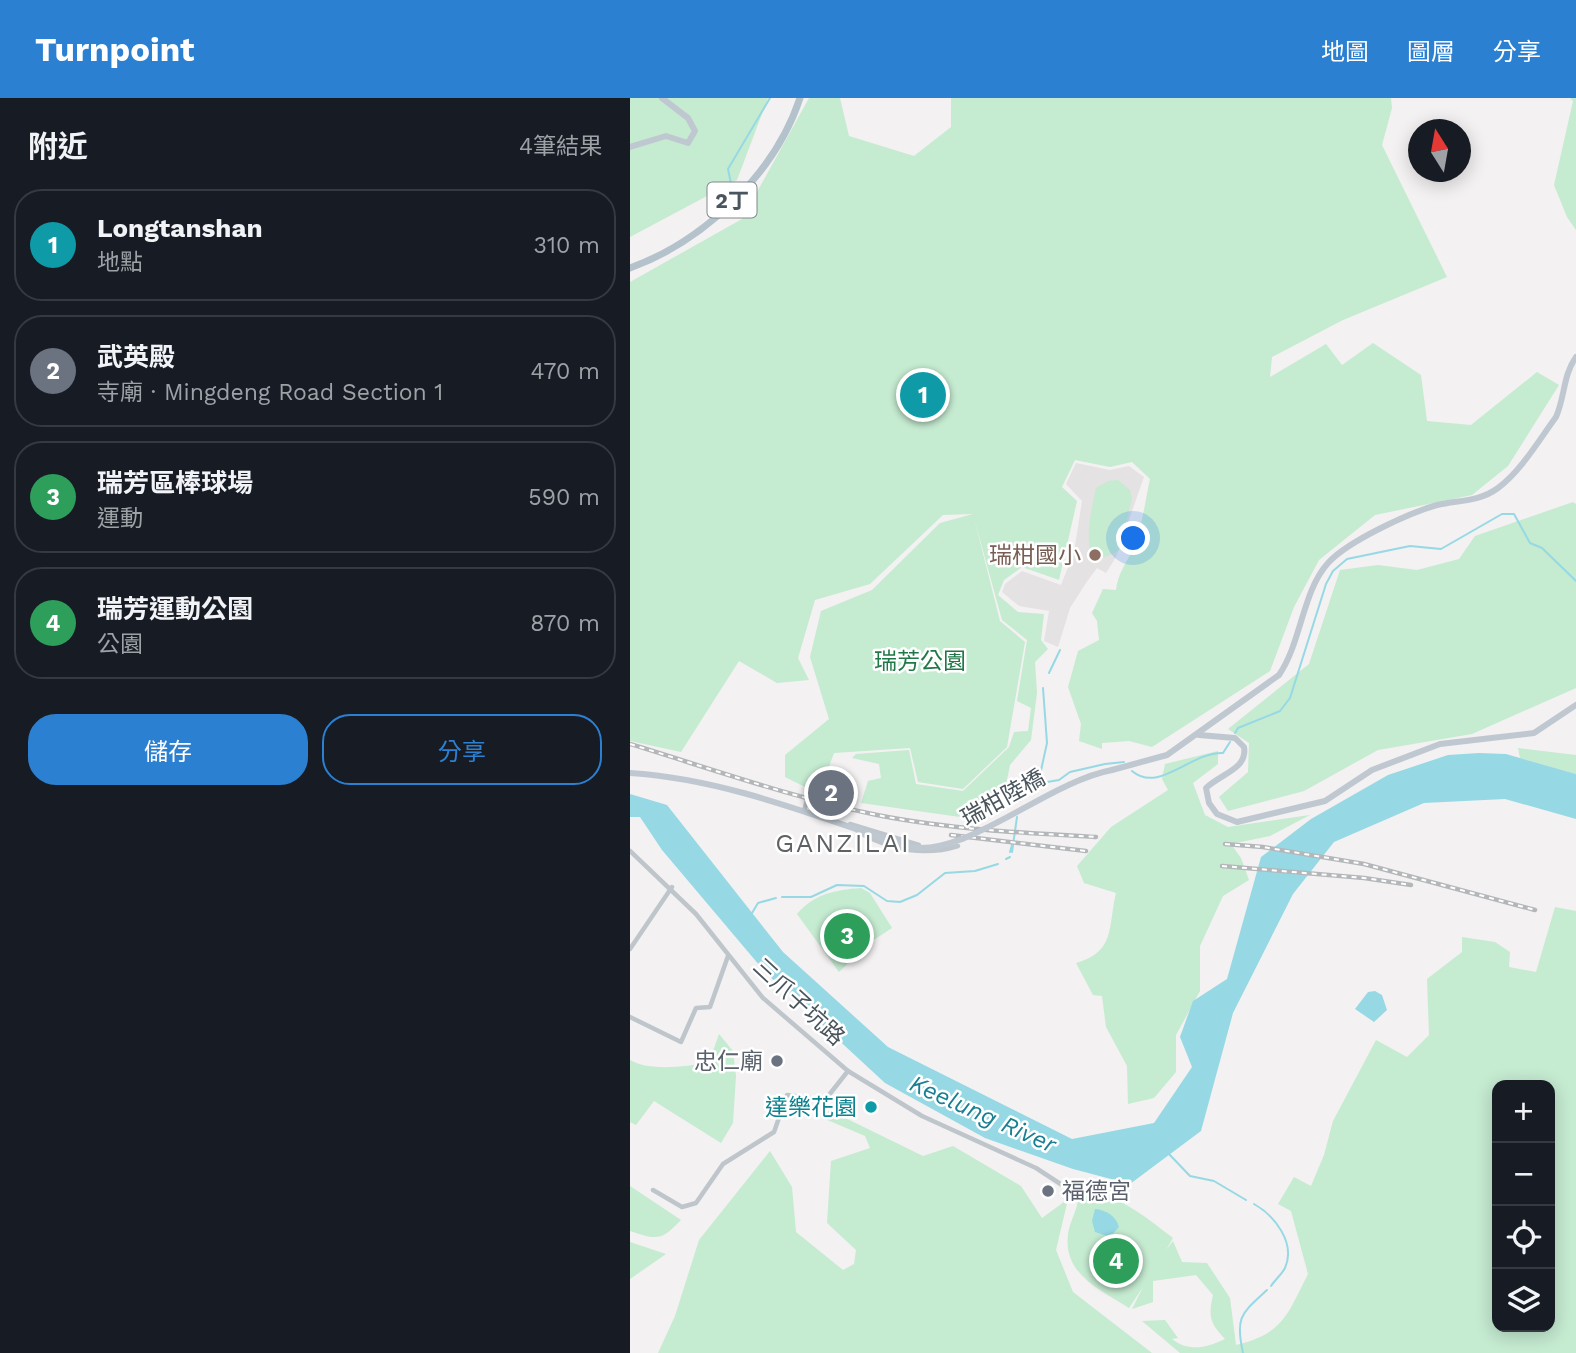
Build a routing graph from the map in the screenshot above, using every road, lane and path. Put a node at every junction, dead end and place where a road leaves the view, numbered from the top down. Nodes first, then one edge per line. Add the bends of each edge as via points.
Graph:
1 (662, 98) edge
2 (800, 98) edge
3 (630, 148) edge
4 (630, 268) edge
5 (1576, 357) edge
6 (1576, 705) edge
7 (1199, 735) junction
8 (630, 773) edge
9 (809, 793) dead end
10 (804, 811) junction
11 (1004, 813) dead end
12 (1009, 819) dead end
13 (839, 822) junction
14 (630, 851) edge
15 (672, 887) junction
16 (630, 949) edge
17 (728, 956) junction
18 (630, 1017) edge
19 (848, 1071) junction
20 (1095, 1189) dead end
21 (653, 1190) dead end

1 - 3 main road via 688,118 695,131 693,139 688,143 656,137
2 - 4 main road, 2丁 via 783,137 744,190 693,236 662,256
5 - 7 main road, 瑞柑陸橋 via 1556,417 1501,487 1470,502 1441,504 1420,512 1329,562 1310,596 1291,658 1279,675
6 - 7 main road via 1534,733 1440,744 1372,770 1325,801 1237,822 1217,814 1206,788 1240,765 1244,747 1235,738
7 - 13 main road, 瑞柑陸橋, bridge via 1167,755 1062,786 954,844 909,847
8 - 10 main road via 685,778
9 - 10 street
10 - 13 main road
11 - 12 street
13 - 13 street via 903,849 934,852 958,846 911,844
14 - 15 street, 三爪子坑路
15 - 16 street
15 - 17 street, 三爪子坑路
17 - 18 street, 三爪子坑路 via 710,1007 696,1008 681,1042
17 - 19 street, 三爪子坑路 via 763,998
19 - 20 street, 三爪子坑路 via 922,1116 1036,1168 1062,1185
19 - 21 street via 825,1100 787,1096 774,1132 723,1164 696,1203 682,1207

